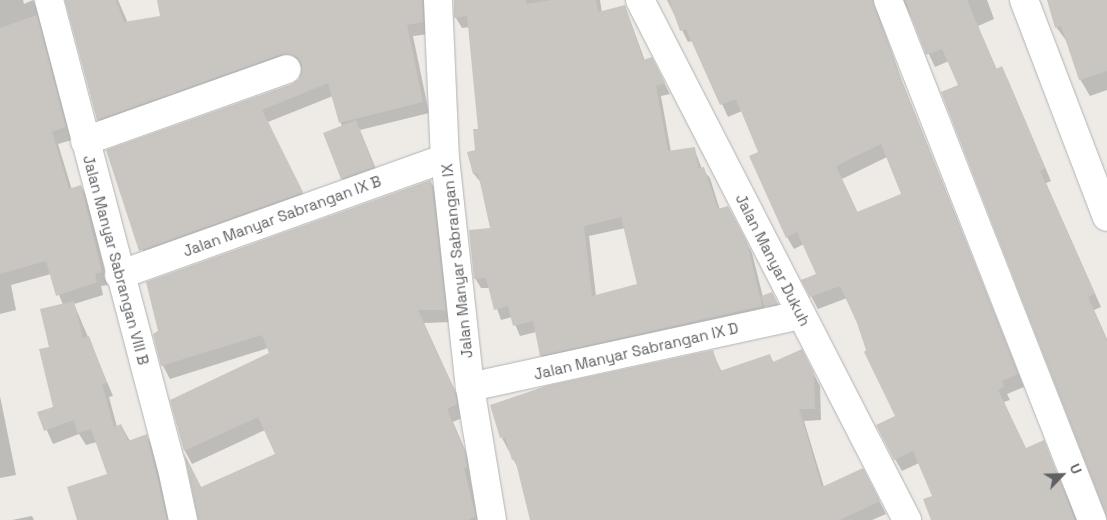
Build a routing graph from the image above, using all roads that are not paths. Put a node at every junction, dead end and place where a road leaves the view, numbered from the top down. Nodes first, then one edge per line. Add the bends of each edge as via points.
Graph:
1 (49, 0) edge
2 (438, 0) edge
3 (640, 0) edge
4 (888, 0) edge
5 (1024, 0) edge
6 (287, 69) dead end
7 (85, 141) junction
8 (446, 158) junction
9 (1107, 217) edge
10 (119, 274) junction
11 (801, 315) junction
12 (470, 387) junction
13 (183, 520) edge
14 (492, 520) edge
15 (907, 520) edge
16 (1092, 520) edge

1 - 7 street, Jalan Manyar Sabrangan VIII B
2 - 8 street, Jalan Manyar Sabrangan IX
3 - 11 street, Jalan Manyar Dukuh
4 - 16 street
5 - 9 street
6 - 7 street
7 - 10 street, Jalan Manyar Sabrangan VIII B
8 - 10 street, Jalan Manyar Sabrangan IX B
8 - 12 street, Jalan Manyar Sabrangan IX
10 - 13 street, Jalan Manyar Sabrangan VIII B
11 - 12 street, Jalan Manyar Sabrangan IX D
11 - 15 street, Jalan Manyar Dukuh
12 - 14 street, Jalan Manyar Sabrangan IX

